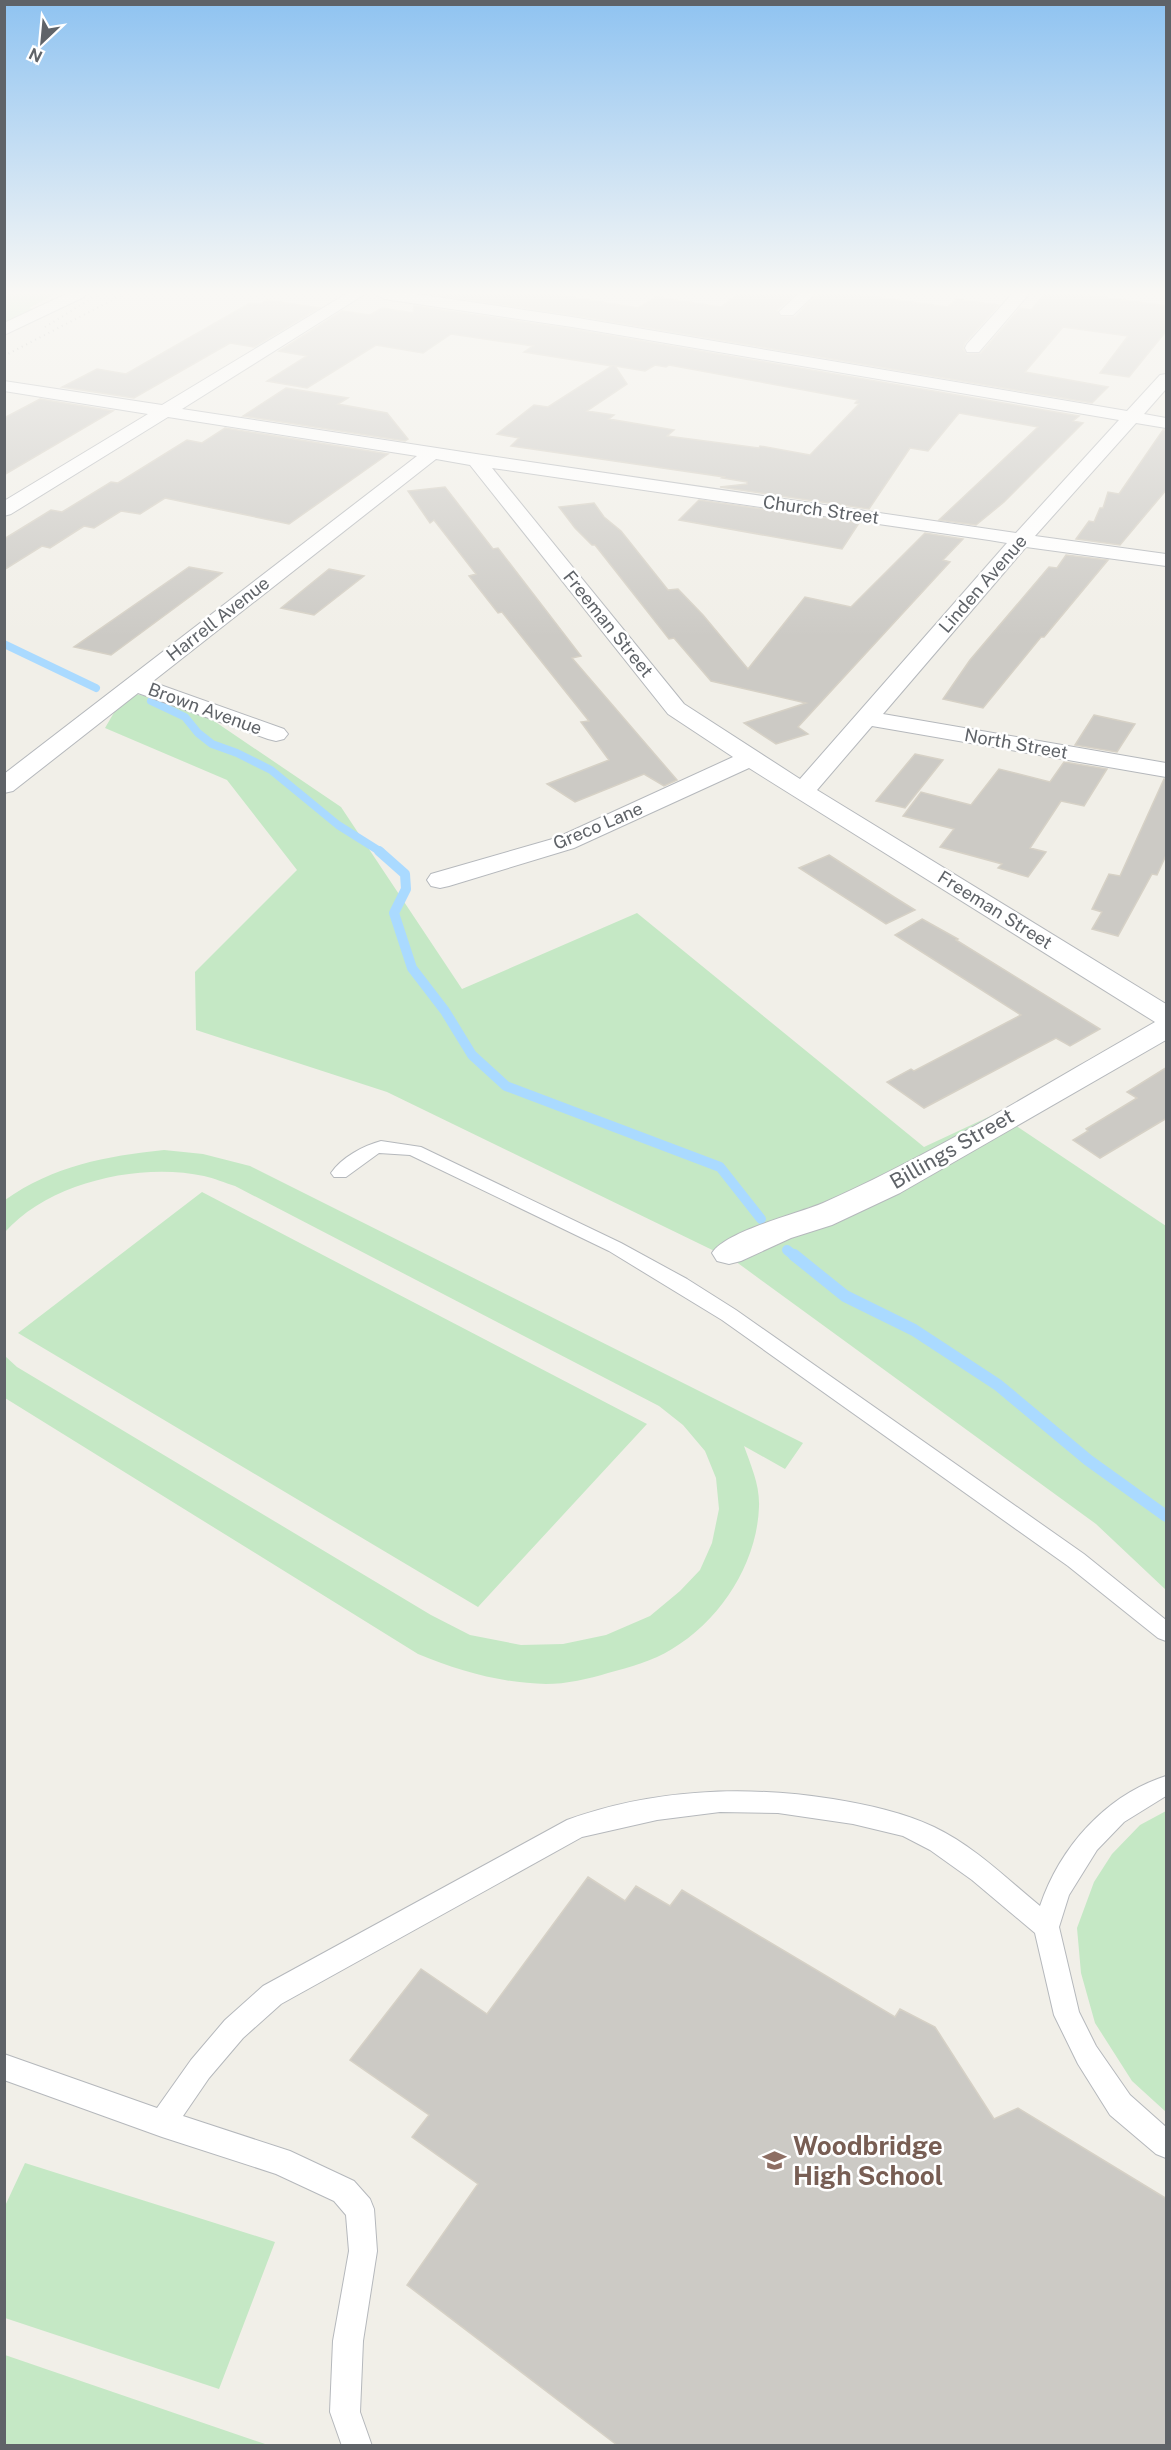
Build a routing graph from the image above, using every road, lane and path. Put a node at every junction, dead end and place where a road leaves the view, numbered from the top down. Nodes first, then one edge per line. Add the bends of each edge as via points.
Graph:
1 (148, 408) edge
2 (169, 408) edge
3 (1070, 408) edge
4 (1141, 408) edge
5 (165, 411) junction
6 (1131, 419) junction
7 (1167, 423) edge
8 (433, 453) junction
9 (476, 460) junction
10 (4, 510) edge
11 (1021, 540) junction
12 (1167, 560) edge
13 (135, 684) junction
14 (866, 718) junction
15 (276, 734) dead end
16 (750, 758) junction
17 (1167, 770) edge
18 (7, 781) edge
19 (802, 792) junction
20 (440, 880) dead end
21 (1167, 1016) edge
22 (1167, 1028) edge
23 (340, 1173) dead end
24 (729, 1253) dead end
25 (1167, 1632) edge
26 (1167, 1786) edge
27 (1046, 1927) junction
28 (4, 2067) edge
29 (162, 2123) junction
30 (1167, 2144) edge
31 (357, 2445) edge

1 - 5 street
2 - 5 street
3 - 6 street
4 - 6 street, Linden Avenue
5 - 8 street
5 - 10 street
6 - 7 street
6 - 11 street, Linden Avenue
8 - 9 street
8 - 13 street, Harrell Avenue
9 - 11 street, Church Street
9 - 16 street, Freeman Street via 676,709
11 - 12 street, Church Street
11 - 14 street, Linden Avenue
13 - 15 street, Brown Avenue
13 - 18 street, Harrell Avenue
14 - 17 street, North Street
14 - 19 street, Linden Avenue
16 - 19 street, Freeman Street
16 - 20 street, Greco Lane via 565,843
19 - 21 street, Freeman Street
22 - 24 street, Billings Street via 888,1186
23 - 25 lane via 373,1147 391,1145 415,1152 615,1247 729,1315 1076,1560
26 - 27 lane via 1151,1791 1116,1814 1088,1842 1058,1890
27 - 29 lane via 938,1841 880,1817 812,1806 743,1801 610,1818 576,1828 272,1995 234,2029
27 - 30 lane via 1067,2015 1087,2055 1120,2105
28 - 29 lane
29 - 31 lane via 280,2161 344,2192 360,2209 363,2251 348,2341 345,2412

